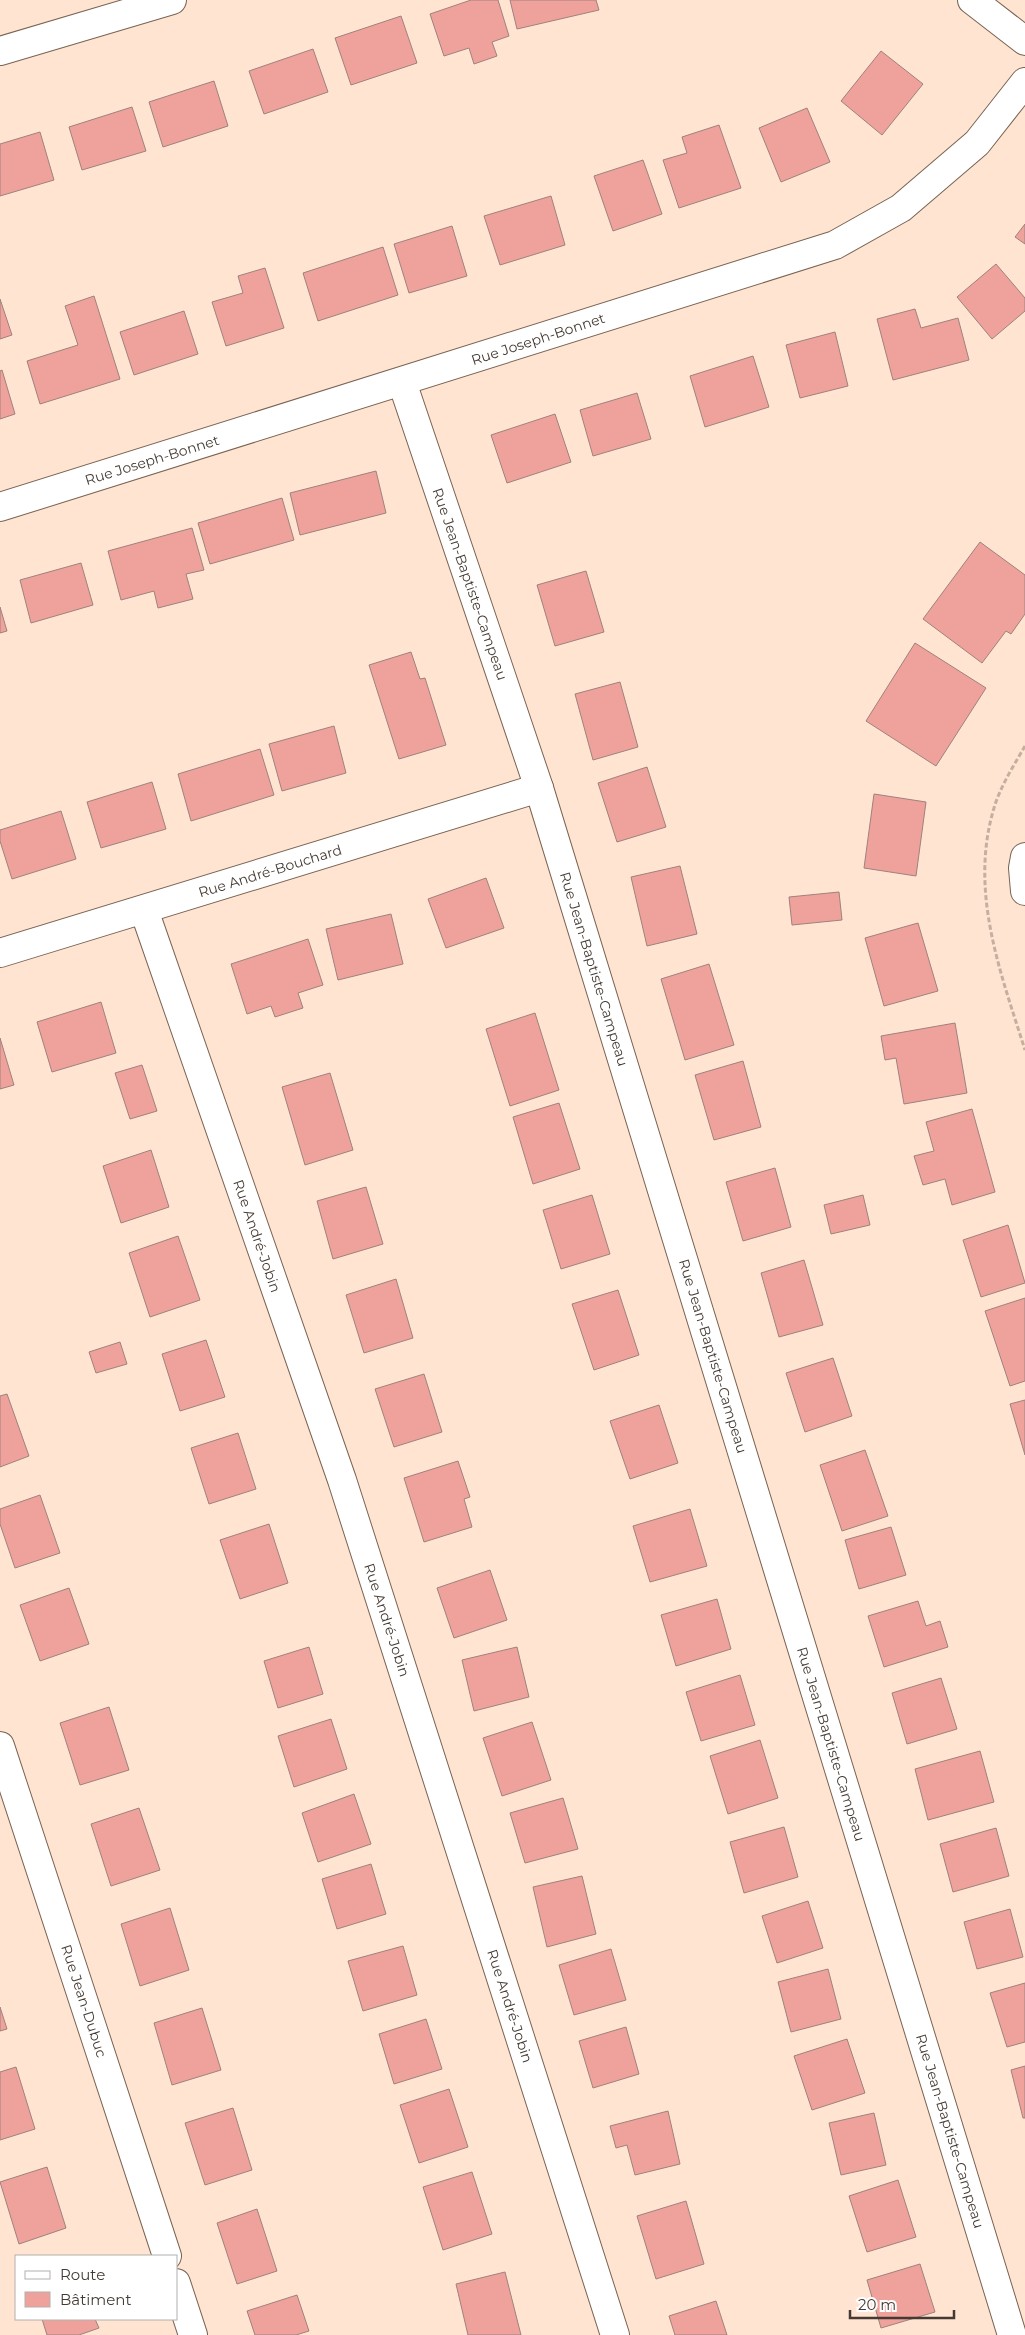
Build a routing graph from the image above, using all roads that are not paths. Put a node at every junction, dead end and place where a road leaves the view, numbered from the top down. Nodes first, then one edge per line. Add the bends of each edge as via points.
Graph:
1 (172, 0) edge
2 (972, 0) edge
3 (1025, 41) edge
4 (0, 51) edge
5 (1025, 82) edge
6 (402, 382) junction
7 (0, 507) edge
8 (539, 788) junction
9 (1025, 857) edge
10 (1025, 891) edge
11 (144, 910) junction
12 (0, 953) edge
13 (0, 1746) edge
14 (167, 2255) edge
15 (178, 2289) edge
16 (193, 2335) edge
17 (614, 2335) edge
18 (1012, 2335) edge

1 - 4 street
2 - 3 street
5 - 6 street, Rue Joseph-Bonnet via 977,143 901,208 835,245
6 - 7 street, Rue Joseph-Bonnet
6 - 8 street, Rue Jean-Baptiste-Campeau
8 - 11 street, Rue André-Bouchard
8 - 18 street, Rue Jean-Baptiste-Campeau
9 - 10 street
11 - 12 street, Rue André-Bouchard
11 - 17 street, Rue André-Jobin via 342,1480
13 - 14 street, Rue Jean-Dubuc
15 - 16 street

